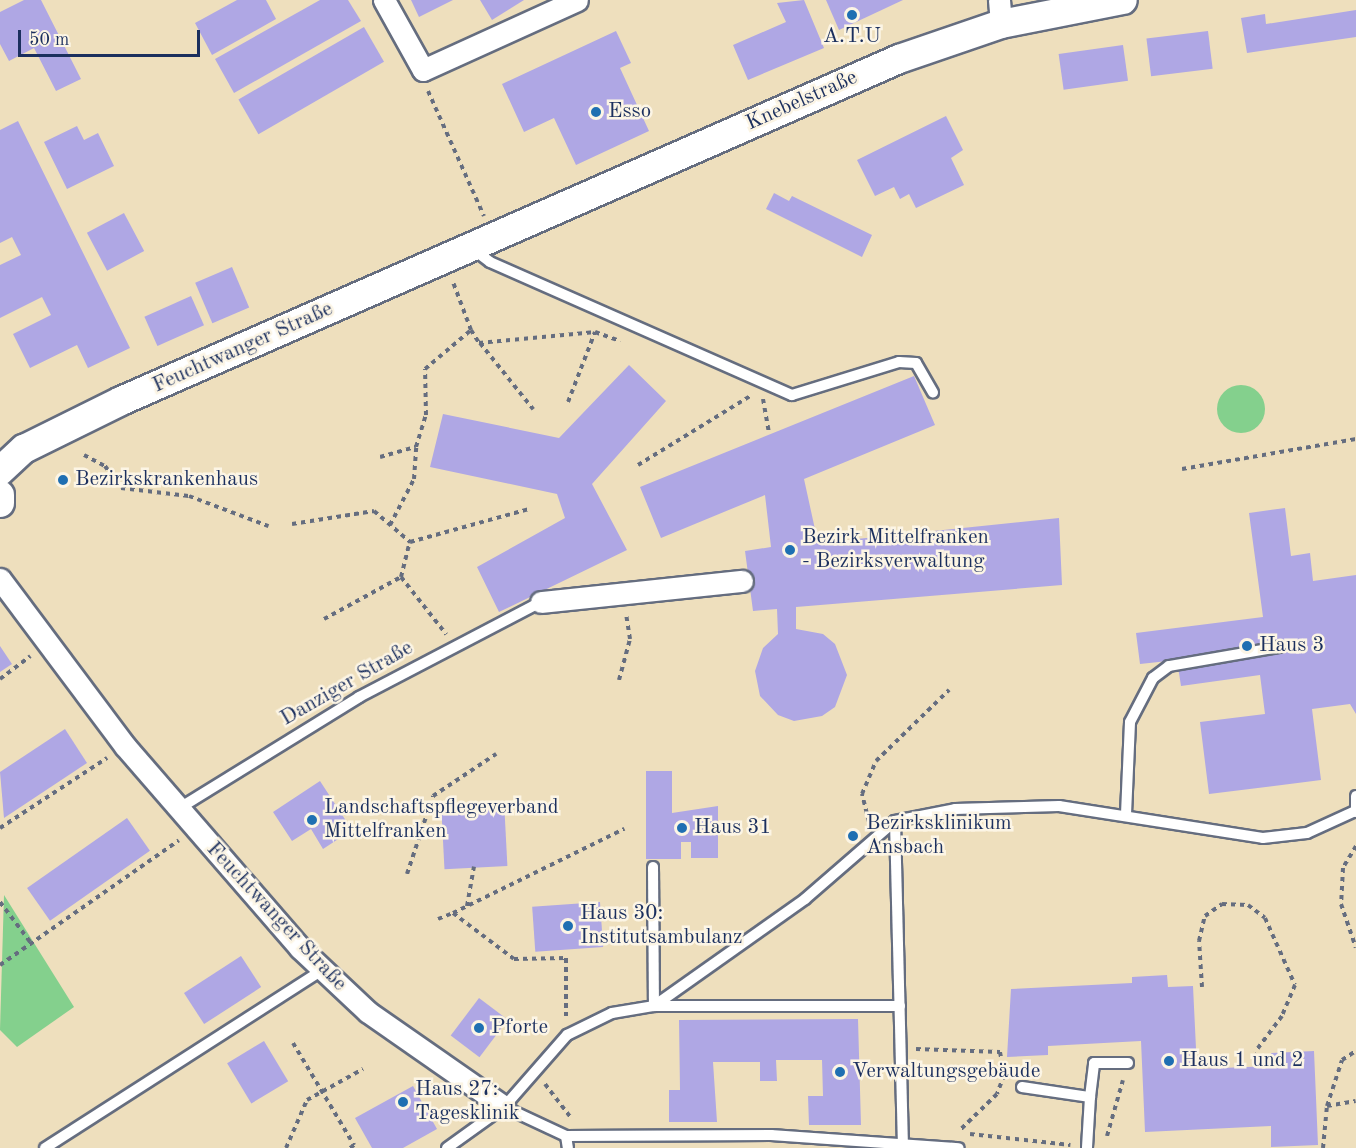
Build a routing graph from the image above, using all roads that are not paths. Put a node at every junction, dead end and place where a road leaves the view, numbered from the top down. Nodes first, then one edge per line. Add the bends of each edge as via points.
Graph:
1 (384, 0) edge
2 (577, 0) edge
3 (1123, 0) edge
4 (1000, 12) edge
5 (482, 242) junction
6 (933, 393) dead end
7 (0, 471) edge
8 (0, 495) edge
9 (0, 503) edge
10 (0, 579) edge
11 (742, 581) dead end
12 (541, 602) joint
13 (1279, 647) dead end
14 (1356, 796) edge
15 (178, 809) junction
16 (1356, 811) edge
17 (1126, 814) junction
18 (895, 821) junction
19 (653, 867) dead end
20 (321, 970) junction
21 (654, 1006) junction
22 (900, 1006) junction
23 (1128, 1063) road end
24 (1022, 1087) dead end
25 (1090, 1097) junction
26 (504, 1107) junction
27 (566, 1136) junction
28 (903, 1141) junction
29 (45, 1148) edge
30 (447, 1148) edge
31 (568, 1148) edge
32 (951, 1148) edge
33 (1087, 1148) edge

1 - 2 street via 423,70
3 - 4 main road, Knebelstraße
4 - 5 main road, Knebelstraße
5 - 6 lane via 490,262 792,395 899,362 916,363
5 - 7 main road, Feuchtwanger Straße via 121,401 24,449
8 - 9 main road
10 - 15 street, Feuchtwanger Straße via 44,645
11 - 12 street
12 - 15 lane, Danziger Straße via 453,645
13 - 17 lane via 1170,666 1153,678 1130,722
14 - 16 lane
15 - 20 street, Feuchtwanger Straße
16 - 17 lane via 1307,833 1263,838
17 - 18 lane via 1059,806 978,808
18 - 21 lane via 874,833 805,899
18 - 22 lane
19 - 21 lane
20 - 26 street, Feuchtwanger Straße via 368,1012
20 - 29 lane
21 - 22 lane
21 - 26 lane via 612,1014 567,1035
22 - 28 lane
23 - 25 lane via 1094,1063
24 - 25 lane
25 - 33 lane
26 - 27 lane, Feuchtwanger Straße
26 - 30 lane
27 - 28 lane, Feuchtwanger Straße via 771,1135
27 - 31 lane
28 - 32 lane, Feuchtwanger Straße

